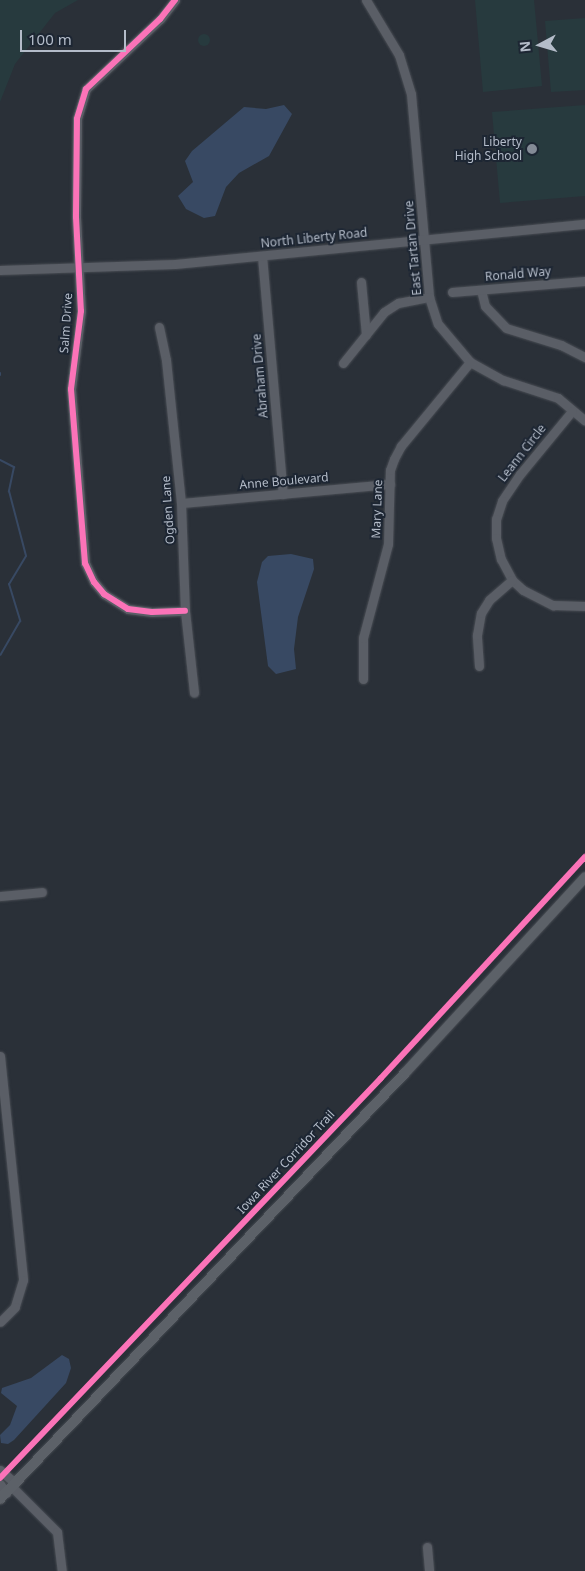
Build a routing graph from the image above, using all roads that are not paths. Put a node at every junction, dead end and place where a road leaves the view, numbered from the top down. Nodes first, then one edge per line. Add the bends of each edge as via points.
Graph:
1 (175, 0) edge
2 (366, 0) edge
3 (585, 224) edge
4 (425, 240) junction
5 (262, 256) junction
6 (80, 267) junction
7 (0, 270) edge
8 (585, 281) edge
9 (361, 282) dead end
10 (481, 290) junction
11 (452, 292) dead end
12 (429, 297) junction
13 (159, 327) dead end
14 (366, 334) junction
15 (585, 357) edge
16 (470, 362) junction
17 (342, 364) dead end
18 (572, 411) junction
19 (585, 421) edge
20 (390, 484) junction
21 (283, 494) junction
22 (181, 503) junction
23 (512, 580) junction
24 (585, 606) edge
25 (186, 611) junction
26 (479, 666) dead end
27 (363, 679) dead end
28 (194, 693) dead end
29 (585, 876) edge
30 (42, 892) dead end
31 (0, 896) edge
32 (0, 1056) edge
33 (0, 1322) edge
34 (0, 1470) edge
35 (7, 1489) edge
36 (427, 1547) dead end
37 (62, 1571) edge
38 (429, 1571) edge

1 - 6 street, Salm Drive via 154,26 86,89 75,140
2 - 4 street, East Tartan Drive via 399,55 411,94
3 - 4 street, North Liberty Road
4 - 5 street, North Liberty Road
4 - 12 street, East Tartan Drive
5 - 6 street, North Liberty Road via 175,264
5 - 21 street, Abraham Drive
6 - 7 street, North Liberty Road
6 - 25 street, Salm Drive via 81,311 72,389 85,563 104,594 128,609
8 - 10 street, Ronald Way
9 - 14 street
10 - 11 street, Ronald Way
10 - 15 street via 485,306 506,328 562,345
12 - 14 street via 398,303 384,312
12 - 16 street, East Tartan Drive via 438,324
13 - 22 street, Ogden Lane via 166,360
14 - 17 street
16 - 18 street, East Tartan Drive via 503,380 546,392
16 - 20 street, Mary Lane via 400,446 390,470
18 - 19 street, East Tartan Drive
18 - 23 street, Leann Circle via 502,501 496,520 496,538 501,559
20 - 21 street, Anne Boulevard
20 - 27 street, Mary Lane via 388,544 363,638
21 - 22 street, Anne Boulevard
22 - 25 street, Ogden Lane
23 - 24 street, Leann Circle via 538,600 553,605
23 - 26 street via 489,600 481,613 477,636
25 - 28 street, Ogden Lane
29 - 35 main road via 405,1073
30 - 31 street
32 - 33 street via 23,1280 15,1307
34 - 35 street
35 - 37 street via 57,1532
36 - 38 street

